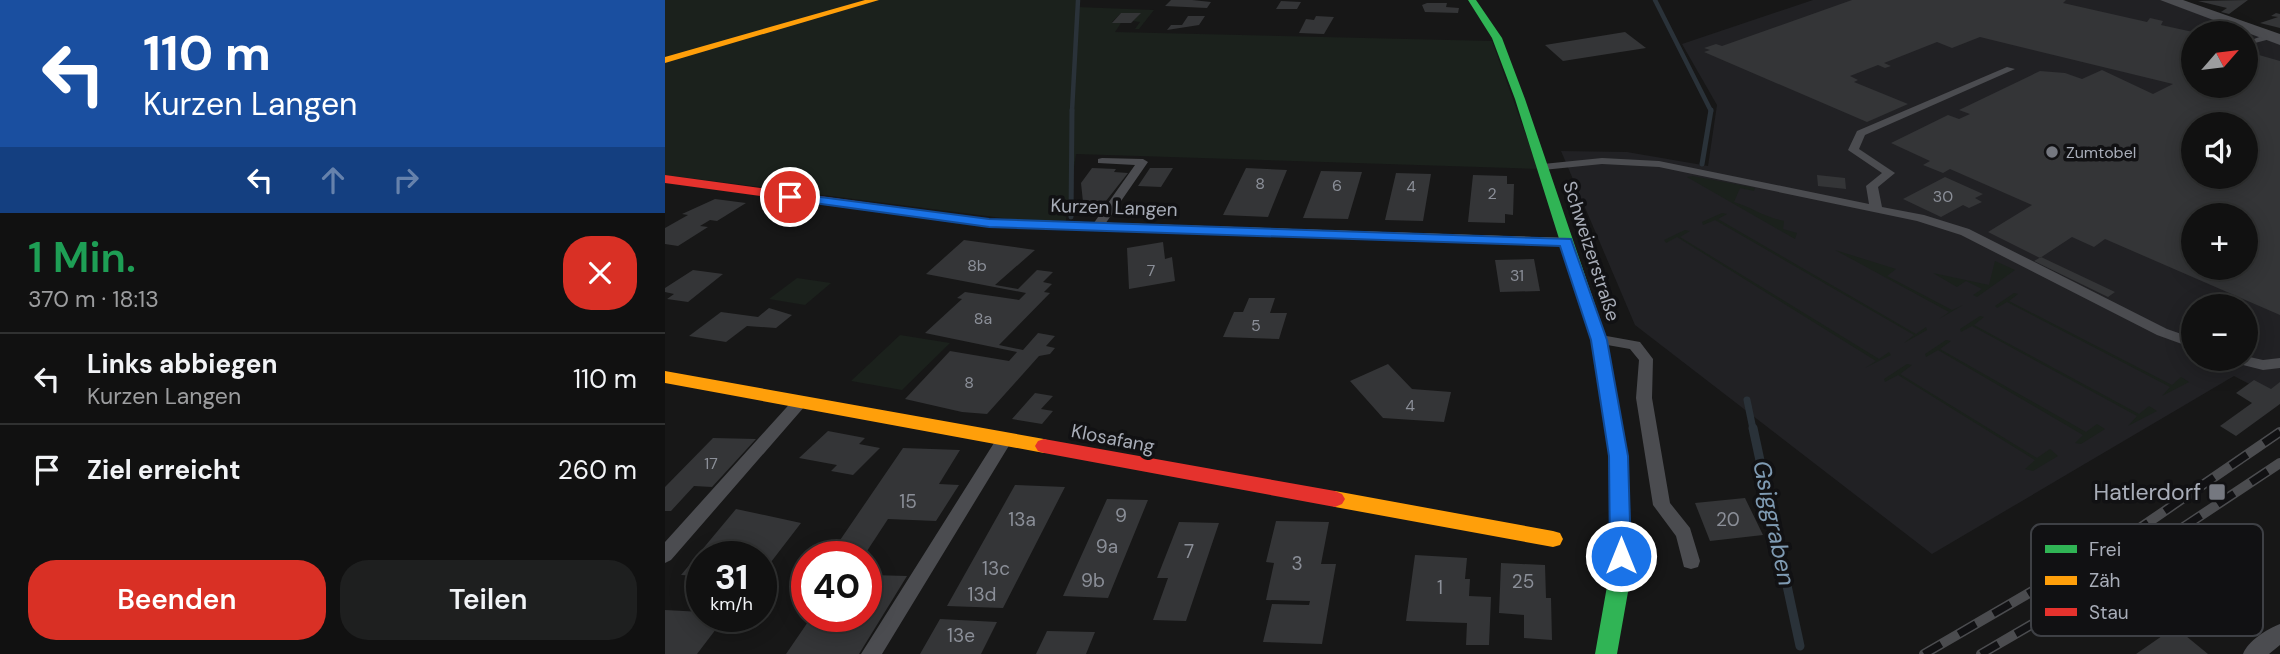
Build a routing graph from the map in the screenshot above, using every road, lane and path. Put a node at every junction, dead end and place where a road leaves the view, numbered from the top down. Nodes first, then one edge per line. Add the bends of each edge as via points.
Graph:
1 (875, 0) edge
2 (1473, 0) edge
3 (2168, 0) edge
4 (2269, 39) edge
5 (665, 60) edge
6 (2010, 69) dead end
7 (1102, 161) dead end
8 (1543, 167) junction
9 (665, 179) edge
10 (1876, 208) junction
11 (1097, 228) junction
12 (1566, 242) junction
13 (2181, 339) edge
14 (1599, 340) junction
15 (2280, 363) edge
16 (2258, 364) edge
17 (665, 377) edge
18 (800, 402) junction
19 (1005, 438) junction
20 (1553, 539) dead end
21 (665, 555) edge
22 (1691, 561) dead end
23 (2280, 633) edge
24 (870, 654) edge
25 (1606, 654) edge
26 (2253, 654) edge

1 - 5 street
2 - 8 street, Schweizerstraße via 1497,38
3 - 4 street
6 - 10 lane via 1861,132 1853,150 1889,173 1872,186
7 - 11 lane via 1143,162
8 - 10 lane via 1602,161 1660,164
8 - 12 street, Schweizerstraße
9 - 11 street, Kurzen Langen via 989,223
10 - 13 lane via 1965,232
11 - 12 street, Kurzen Langen
12 - 14 street, Schweizerstraße
14 - 22 lane via 1635,345 1646,359 1644,398 1662,505 1683,533
14 - 25 street, Schweizerstraße via 1618,456 1621,537 1620,575
15 - 16 lane
17 - 18 street, Klosafang
18 - 19 street, Klosafang
18 - 21 lane
19 - 20 street, Klosafang
19 - 24 lane
23 - 26 lane

